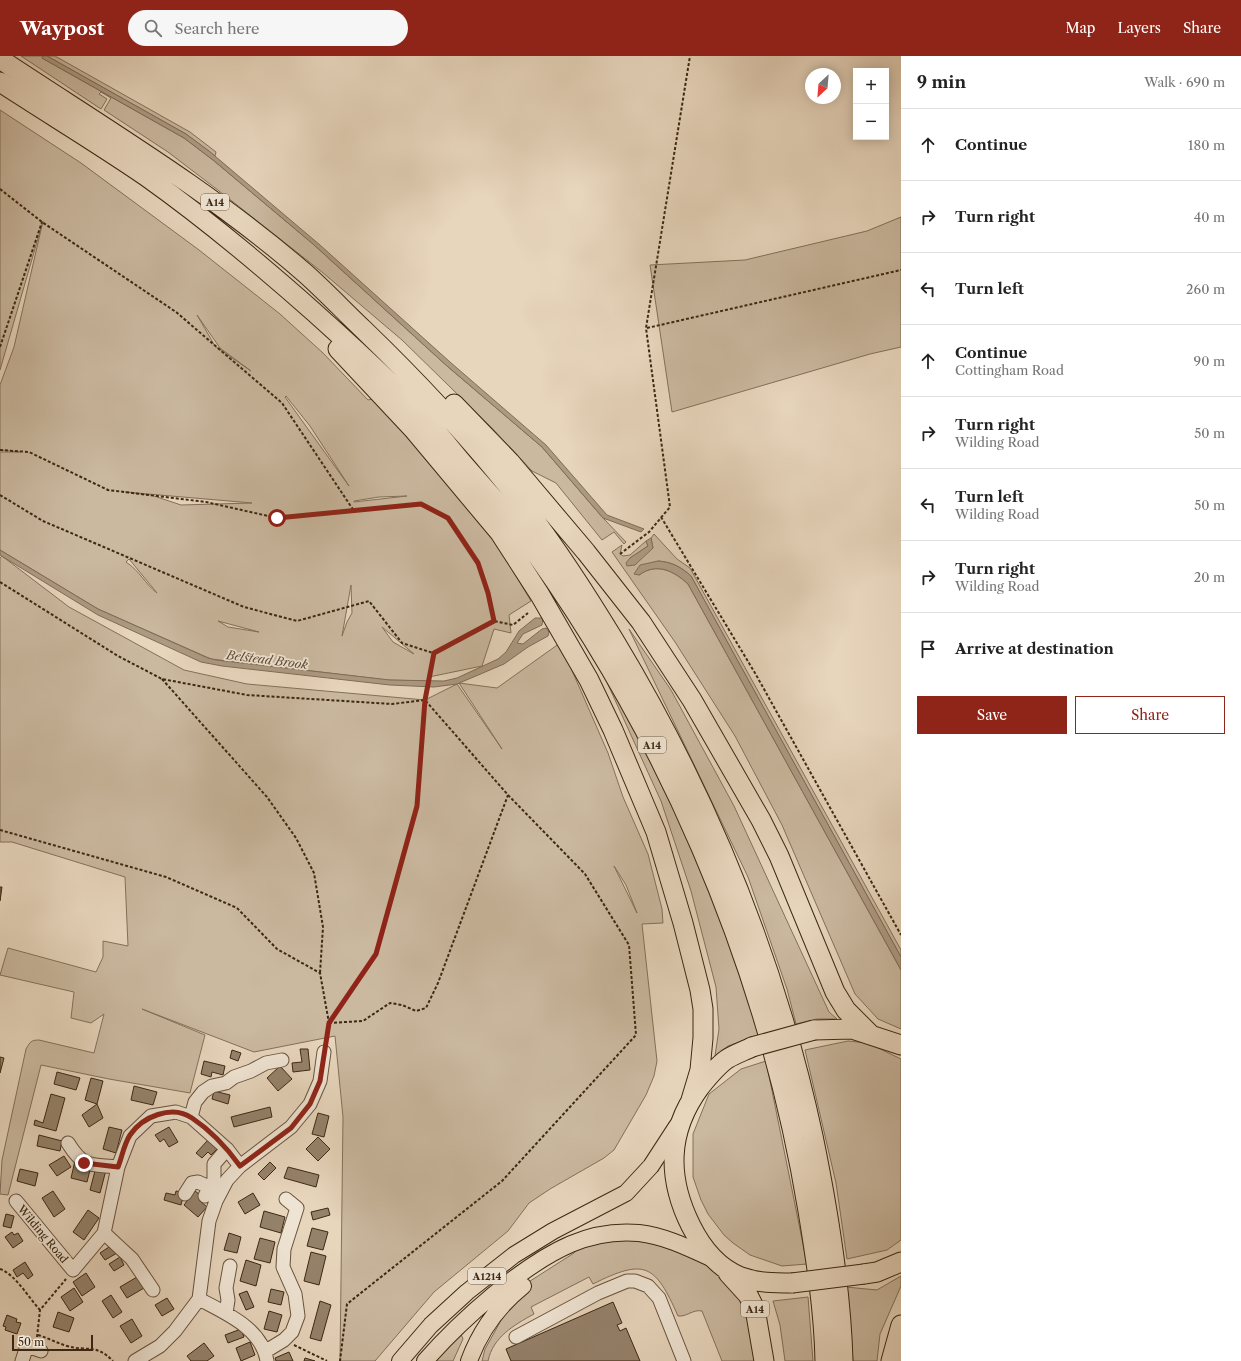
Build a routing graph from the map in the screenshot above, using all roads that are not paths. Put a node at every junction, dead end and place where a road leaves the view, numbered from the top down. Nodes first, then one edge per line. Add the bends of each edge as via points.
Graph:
1 (0, 59) edge
2 (0, 82) edge
3 (246, 251) junction
4 (408, 373) junction
5 (870, 1034) junction
6 (901, 1045) edge
7 (324, 1052) road end
8 (282, 1060) dead end
9 (691, 1100) junction
10 (191, 1117) junction
11 (682, 1118) junction
12 (68, 1143) dead end
13 (227, 1149) junction
14 (240, 1166) junction
15 (118, 1167) junction
16 (185, 1194) dead end
17 (286, 1199) dead end
18 (16, 1201) dead end
19 (104, 1233) junction
20 (570, 1244) junction
21 (901, 1262) edge
22 (718, 1263) junction
23 (230, 1266) dead end
24 (152, 1290) dead end
25 (199, 1299) junction
26 (226, 1313) junction
27 (901, 1325) edge
28 (516, 1337) dead end
29 (37, 1349) road end
30 (266, 1356) edge
31 (22, 1361) edge
32 (136, 1361) edge
33 (400, 1361) edge
34 (425, 1361) edge
35 (469, 1361) edge
36 (684, 1361) edge
37 (764, 1361) edge
38 (825, 1361) edge
39 (843, 1361) edge
40 (891, 1361) edge

1 - 4 highway, A14 via 180,177 253,230 308,276
2 - 3 highway, A14 via 147,177
3 - 9 highway, A14 via 264,280 328,338 413,428 500,532 525,569 589,680 656,832 698,983 703,1009 703,1038 700,1070
3 - 38 highway, A14 via 368,360 416,408 511,519 587,631 660,758 687,814 732,923 769,1036 801,1169 817,1266
4 - 5 highway, A14 via 445,396 510,462 640,622 692,700 761,820 795,892 835,992 846,1010
4 - 39 highway, A14 via 459,428 525,507 592,604 677,752 716,833 758,940 787,1029 806,1103 824,1194 842,1332
5 - 6 highway
5 - 9 highway, bridge via 852,1029 814,1030 752,1046 727,1059 708,1077
7 - 14 street via 320,1081 310,1104 291,1128
8 - 10 street via 266,1063 226,1083 212,1086 195,1102
9 - 11 highway
10 - 13 street, Wilding Road
10 - 15 street, Wilding Road via 176,1112 151,1116 130,1136
11 - 22 highway via 676,1135 674,1153 677,1190 696,1236
11 - 33 main road, A1214 via 651,1166 626,1193 553,1231 514,1255 467,1292 431,1325
12 - 15 street via 84,1163
13 - 14 street, Wilding Road
13 - 16 street via 214,1164 214,1180 208,1192 198,1182 192,1183
14 - 25 street via 227,1180 209,1221
15 - 19 street, Wilding Road
17 - 30 street via 297,1208 284,1249 283,1267 295,1294 298,1316 292,1332
18 - 19 street, Wilding Road via 74,1270
19 - 24 street via 132,1259
20 - 22 main road, A1214 via 598,1235 638,1233 666,1239
20 - 34 main road, A1214 via 524,1272 481,1306
20 - 35 main road via 557,1258 510,1296 495,1313
21 - 22 highway, bridge via 877,1272 792,1283 755,1280 741,1276
22 - 37 highway, A14 via 741,1286 755,1309
23 - 26 street via 226,1288
25 - 26 street
25 - 32 street via 160,1346
26 - 30 street via 251,1332
27 - 40 highway
28 - 36 street via 598,1293 627,1281 635,1281 648,1286 659,1298
29 - 31 street via 28,1346

